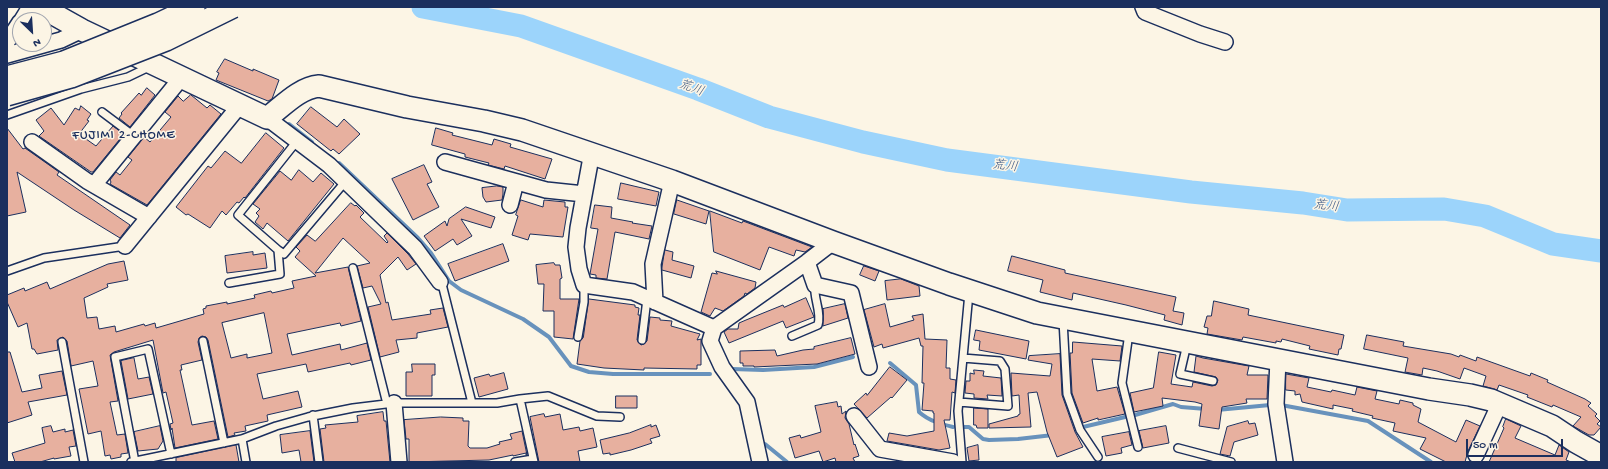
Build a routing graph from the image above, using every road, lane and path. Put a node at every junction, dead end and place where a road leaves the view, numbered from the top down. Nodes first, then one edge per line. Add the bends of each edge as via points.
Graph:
1 (41, 7) edge
2 (194, 7) edge
3 (233, 7) edge
4 (1142, 7) edge
5 (82, 30) junction
6 (1224, 42) dead end
7 (7, 55) edge
8 (155, 64) junction
9 (7, 77) edge
10 (182, 77) junction
11 (7, 95) edge
12 (240, 105) junction
13 (102, 112) dead end
14 (7, 115) edge
15 (267, 118) junction
16 (134, 136) junction
17 (297, 141) junction
18 (32, 142) dead end
19 (592, 152) junction
20 (445, 162) dead end
21 (672, 181) junction
22 (345, 182) junction
23 (516, 182) junction
24 (94, 185) junction
25 (584, 194) junction
26 (510, 205) dead end
27 (149, 217) junction
28 (833, 242) junction
29 (126, 246) joint
30 (278, 250) junction
31 (808, 262) junction
32 (353, 268) dead end
33 (7, 271) edge
34 (440, 282) joint
35 (228, 283) dead end
36 (584, 285) junction
37 (815, 285) junction
38 (970, 291) junction
39 (651, 301) junction
40 (1063, 318) junction
41 (714, 328) junction
42 (1129, 331) junction
43 (792, 336) dead end
44 (578, 337) dead end
45 (642, 340) dead end
46 (202, 341) dead end
47 (62, 342) dead end
48 (1187, 342) junction
49 (963, 358) junction
50 (1278, 360) junction
51 (869, 367) dead end
52 (1213, 381) dead end
53 (520, 399) junction
54 (959, 402) junction
55 (472, 403) junction
56 (1500, 403) junction
57 (390, 404) junction
58 (313, 415) junction
59 (854, 416) dead end
60 (620, 417) dead end
61 (242, 440) junction
62 (224, 443) junction
63 (1138, 447) dead end
64 (1178, 448) dead end
65 (171, 454) junction
66 (1476, 455) dead end
67 (1601, 456) edge
68 (1098, 457) dead end
69 (159, 459) edge
70 (534, 460) edge
71 (84, 462) edge
72 (131, 462) edge
73 (135, 462) edge
74 (246, 462) edge
75 (319, 462) edge
76 (398, 462) edge
77 (515, 462) edge
78 (760, 462) edge
79 (953, 462) edge
80 (962, 462) edge
81 (1231, 462) edge
82 (1285, 462) edge

1 - 5 street
2 - 9 street, bridge via 64,62
3 - 11 street, bridge via 166,40 71,77
4 - 6 street via 1146,12
5 - 7 street via 61,40
5 - 8 street
8 - 10 street
8 - 14 lane via 128,77 81,89
10 - 12 street
10 - 16 street
12 - 15 street
12 - 27 street
13 - 16 lane
15 - 17 street
15 - 19 street via 303,90 319,86 522,130
16 - 24 street
17 - 22 street via 329,165
17 - 30 lane via 238,215
18 - 24 street
19 - 21 street
19 - 25 street
20 - 23 street
21 - 28 street
21 - 39 street via 653,264
22 - 30 lane via 284,254
22 - 34 street via 415,248
23 - 25 street via 546,190
23 - 26 street
24 - 27 street
25 - 36 street via 576,247
27 - 29 street
28 - 31 street
28 - 38 street
29 - 33 lane via 44,258
30 - 35 lane via 280,274
31 - 37 street
31 - 41 street
32 - 57 lane
34 - 55 lane
36 - 39 street via 633,292
36 - 44 lane
37 - 43 lane via 814,293 820,319 818,325
37 - 51 street via 851,293
38 - 40 street via 1037,314
38 - 49 lane
39 - 41 street
39 - 45 lane
40 - 42 street
40 - 68 lane via 1067,394 1080,430
41 - 78 street via 710,341 722,367 747,402
42 - 48 street
42 - 63 lane via 1122,383
46 - 62 lane
47 - 71 lane
48 - 50 street
48 - 52 lane via 1180,374
49 - 54 lane
49 - 54 lane via 1000,361 1005,368 1008,406
50 - 56 street via 1470,395
50 - 82 street via 1276,404
53 - 55 lane via 497,403
53 - 60 lane via 548,396 597,416
53 - 70 lane
54 - 80 lane
55 - 57 lane
56 - 66 street
56 - 67 street via 1552,426
57 - 58 lane
57 - 76 street
58 - 61 lane
58 - 75 lane
59 - 79 street via 880,449
61 - 62 lane
61 - 74 lane
62 - 65 lane
64 - 81 lane
65 - 69 lane
65 - 73 lane via 148,349 115,357
69 - 73 lane
70 - 77 lane
72 - 73 lane

